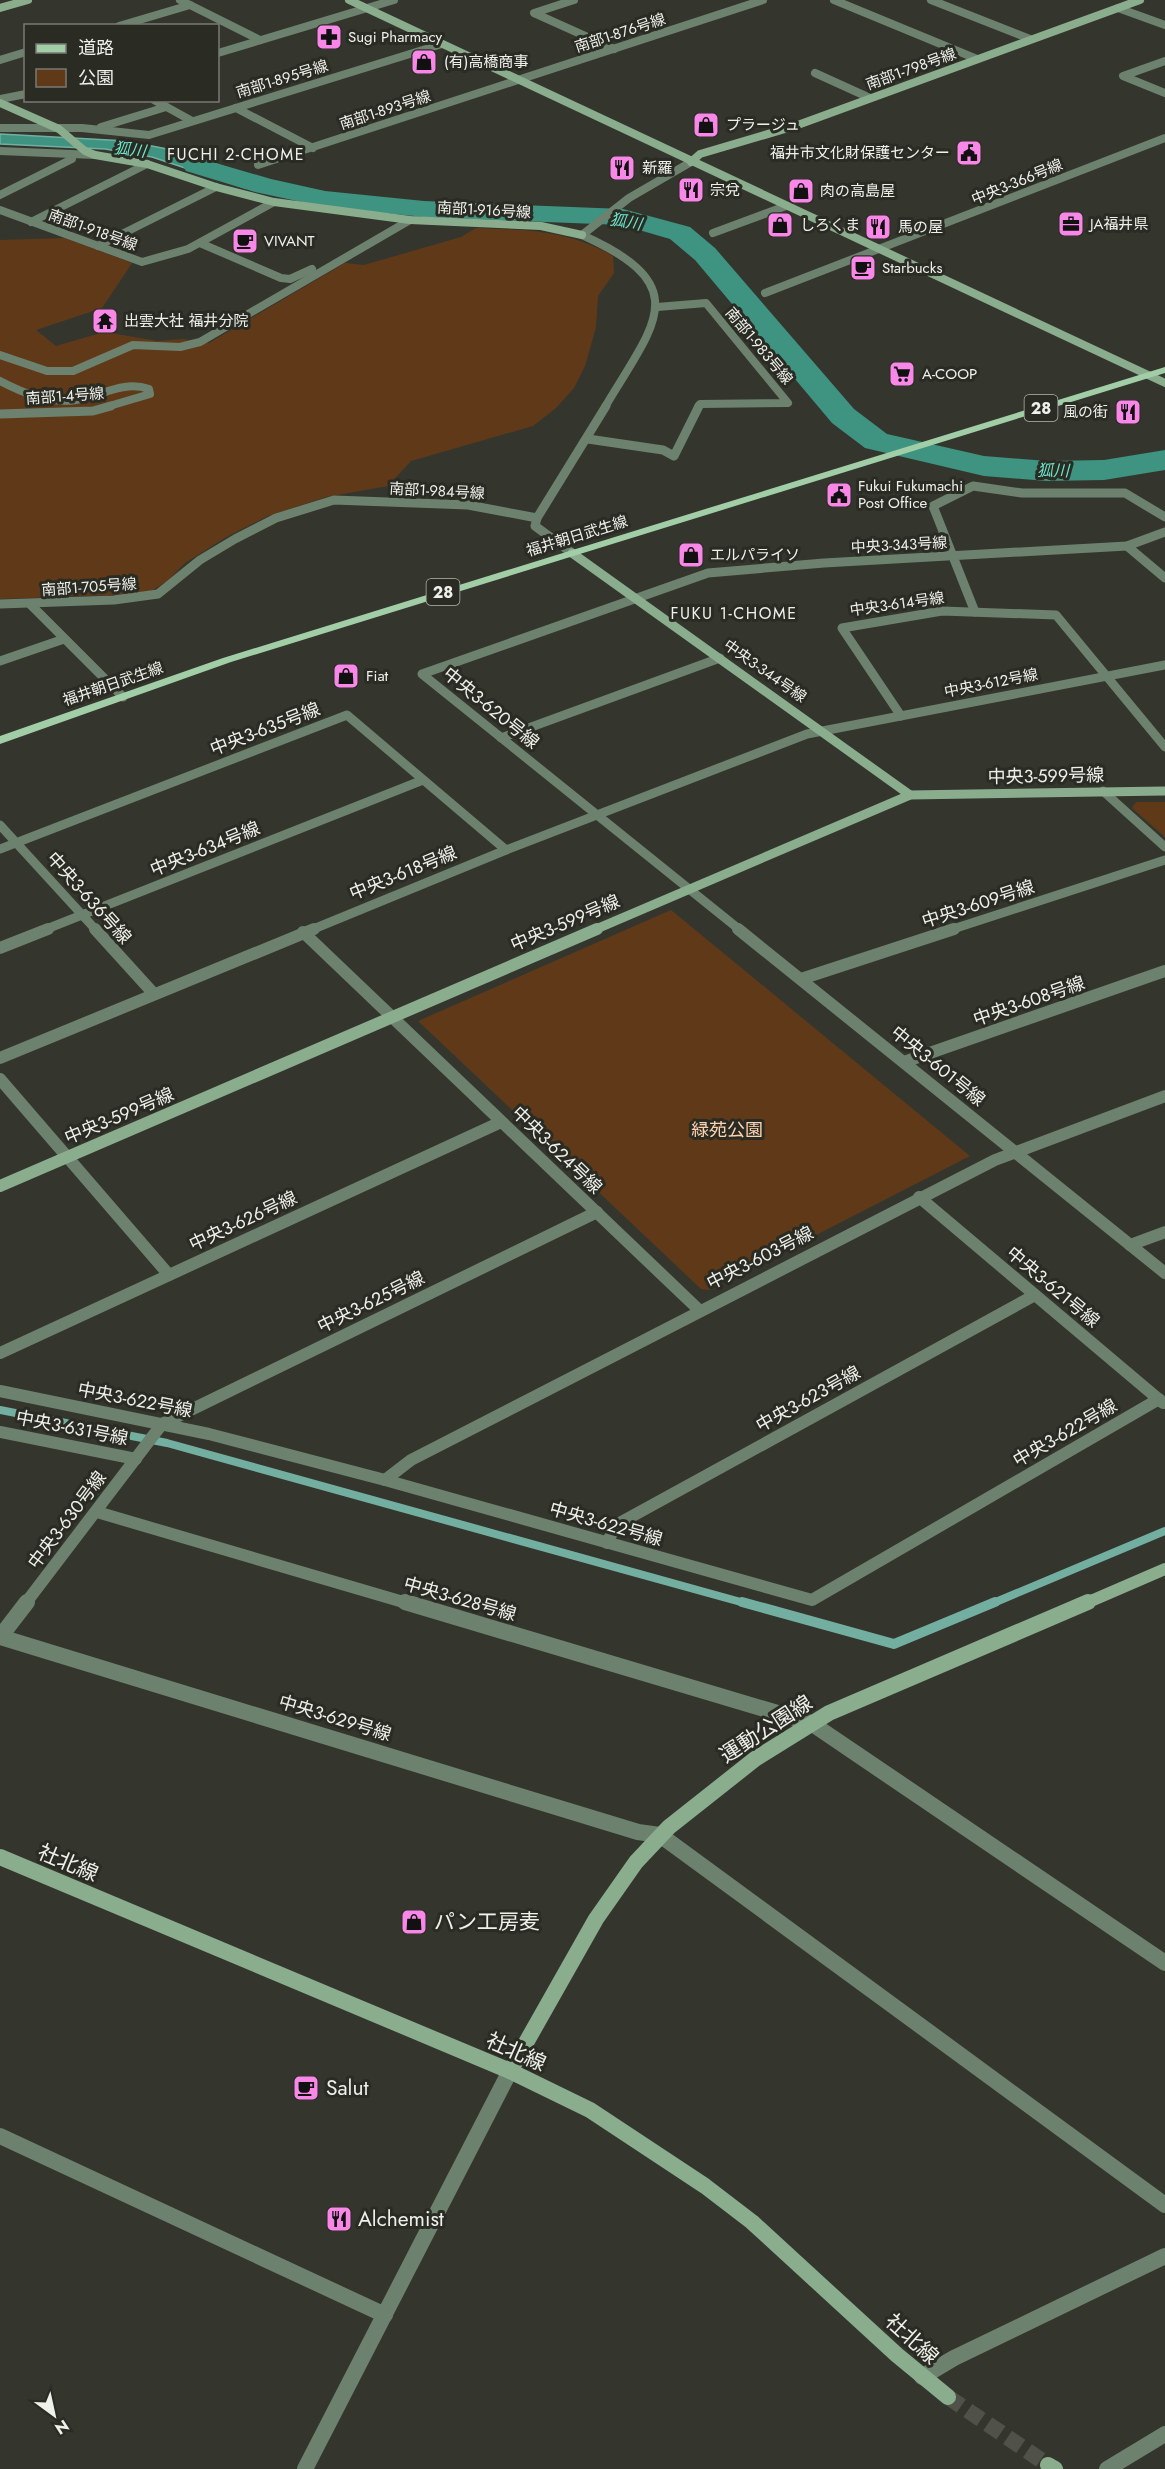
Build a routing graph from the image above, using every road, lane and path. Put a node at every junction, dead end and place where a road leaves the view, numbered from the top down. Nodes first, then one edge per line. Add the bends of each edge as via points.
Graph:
1 (27, 0) edge
2 (180, 0) edge
3 (350, 0) edge
4 (394, 0) edge
5 (574, 0) edge
6 (763, 0) edge
7 (834, 0) edge
8 (931, 0) edge
9 (1140, 0) edge
10 (190, 5) junction
11 (0, 8) edge
12 (367, 8) junction
13 (1118, 8) junction
14 (126, 24) edge
15 (1165, 25) edge
16 (1030, 39) junction
17 (260, 40) junction
18 (442, 44) junction
19 (614, 49) junction
20 (24, 53) edge
21 (219, 53) edge
22 (977, 58) junction
23 (0, 60) edge
24 (1165, 61) edge
25 (815, 73) dead end
26 (520, 81) junction
27 (1165, 93) edge
28 (24, 95) edge
29 (870, 98) junction
30 (0, 101) edge
31 (157, 102) edge
32 (166, 107) junction
33 (236, 108) junction
34 (192, 121) junction
35 (0, 128) edge
36 (96, 129) junction
37 (61, 131) junction
38 (1165, 138) edge
39 (313, 148) junction
40 (0, 151) edge
41 (70, 155) junction
42 (95, 155) junction
43 (691, 162) junction
44 (147, 164) junction
45 (258, 165) dead end
46 (216, 187) junction
47 (0, 195) edge
48 (274, 202) junction
49 (786, 206) junction
50 (0, 210) edge
51 (410, 220) junction
52 (31, 222) junction
53 (713, 233) dead end
54 (582, 235) junction
55 (200, 243) junction
56 (98, 246) junction
57 (879, 250) junction
58 (347, 256) junction
59 (765, 293) dead end
60 (657, 307) junction
61 (0, 355) edge
62 (1165, 370) edge
63 (1151, 377) junction
64 (0, 381) edge
65 (1165, 383) edge
66 (0, 414) edge
67 (588, 439) junction
68 (334, 500) joint
69 (1165, 517) edge
70 (537, 518) junction
71 (1165, 532) edge
72 (1127, 546) junction
73 (572, 553) junction
74 (952, 555) junction
75 (1165, 578) edge
76 (636, 599) junction
77 (0, 604) edge
78 (30, 604) junction
79 (975, 612) junction
80 (64, 639) junction
81 (720, 658) junction
82 (0, 660) edge
83 (1165, 665) edge
84 (1107, 676) junction
85 (123, 697) junction
86 (901, 716) junction
87 (822, 731) junction
88 (501, 738) junction
89 (0, 740) edge
90 (1165, 747) edge
91 (423, 780) junction
92 (1103, 791) junction
93 (1165, 791) edge
94 (910, 795) junction
95 (597, 815) junction
96 (0, 825) edge
97 (15, 842) junction
98 (1165, 847) edge
99 (0, 849) edge
100 (506, 850) junction
101 (1165, 860) edge
102 (688, 888) junction
103 (82, 915) junction
104 (303, 932) junction
105 (0, 948) edge
106 (1165, 972) edge
107 (801, 979) junction
108 (154, 994) junction
109 (391, 1017) junction
110 (0, 1058) edge
111 (904, 1062) junction
112 (0, 1079) edge
113 (1165, 1096) edge
114 (501, 1122) junction
115 (1014, 1151) junction
116 (66, 1157) junction
117 (0, 1186) edge
118 (919, 1197) junction
119 (597, 1212) junction
120 (1165, 1232) edge
121 (1130, 1245) junction
122 (1165, 1273) edge
123 (169, 1275) junction
124 (1035, 1295) junction
125 (699, 1310) junction
126 (0, 1353) edge
127 (0, 1391) edge
128 (1162, 1402) edge
129 (158, 1428) junction
130 (0, 1432) edge
131 (140, 1454) junction
132 (385, 1480) junction
133 (97, 1512) junction
134 (607, 1543) junction
135 (1165, 1569) edge
136 (0, 1637) edge
137 (812, 1723) junction
138 (660, 1835) junction
139 (0, 1857) edge
140 (1163, 1960) edge
141 (510, 2071) junction
142 (0, 2136) edge
143 (1165, 2205) edge
144 (1165, 2256) edge
145 (385, 2315) junction
146 (922, 2377) junction
147 (948, 2397) tunnel mouth
148 (1165, 2434) edge
149 (305, 2469) edge
150 (1107, 2469) edge

1 - 11 street
2 - 10 street
3 - 12 street
4 - 12 street
5 - 19 street via 534,13
6 - 19 street, 南部1-876号線
7 - 22 street
8 - 16 street
9 - 13 street, 南部1-798号線
10 - 14 street
10 - 17 street
12 - 17 street
12 - 18 street
13 - 15 street
13 - 16 street, 南部1-798号線
16 - 22 street, 南部1-798号線
17 - 21 street
18 - 26 street
18 - 33 street, 南部1-895号線
19 - 26 street, 南部1-876号線
20 - 23 street
22 - 29 street, 南部1-798号線
24 - 27 street via 1123,76
25 - 29 street
26 - 39 street, 南部1-893号線
26 - 43 street
28 - 30 street
29 - 43 street, 南部1-798号線 via 795,126 700,154
30 - 37 street, 南部1-916号線
31 - 32 street
32 - 34 street
32 - 36 street
33 - 34 street, 南部1-895号線
33 - 39 street
34 - 36 street, 南部1-895号線 via 149,135
35 - 37 street, 南部1-895号線
36 - 37 street, 南部1-895号線
37 - 42 street, 南部1-916号線
38 - 57 street, 中央3-366号線
39 - 45 street, 南部1-893号線
40 - 41 street
41 - 42 street
41 - 47 street via 72,159
42 - 44 street, 南部1-916号線
43 - 49 street
43 - 54 street via 641,190
44 - 46 street, 南部1-916号線
44 - 52 street
46 - 48 street, 南部1-916号線
46 - 56 street
48 - 51 street, 南部1-916号線
48 - 55 street, 南部1-918号線
49 - 53 street
49 - 57 street
50 - 52 street, 南部1-918号線
51 - 54 street, 南部1-916号線 via 541,226
51 - 58 street, 南部1-4号線
52 - 56 street, 南部1-918号線
54 - 60 street, 南部1-916号線 via 644,272
55 - 56 street, 南部1-918号線 via 142,262
55 - 58 street via 290,279
57 - 59 street, 中央3-366号線
57 - 63 street
58 - 61 street, 南部1-4号線 via 200,342 180,347 134,345 73,370 47,371
60 - 67 street via 648,334
60 - 67 street, 南部1-983号線 via 706,303 788,403 700,405 674,456 663,450
62 - 63 main road, 福井朝日武生線 / 28
63 - 65 street
63 - 73 main road, 福井朝日武生線 / 28 via 1122,382
64 - 66 street, 南部1-4号線 via 26,395 57,400 76,400 126,386 142,385 150,394 93,411
67 - 70 street
68 - 70 street, 南部1-984号線 via 468,505
68 - 78 street, 南部1-705号線 via 276,518 235,539 200,560 158,594 122,600
69 - 74 street via 1125,493 1056,495 973,486 933,506
70 - 73 street via 535,526
71 - 72 street, 中央3-343号線
72 - 74 street, 中央3-343号線
72 - 75 street
73 - 76 street, 中央3-344号線
73 - 85 main road, 福井朝日武生線 / 28 via 227,660
74 - 76 street, 中央3-343号線 via 708,573
74 - 79 street
76 - 81 street, 中央3-344号線
76 - 88 street, 中央3-620号線 via 422,674
77 - 78 street, 南部1-705号線
78 - 80 street
79 - 84 street, 中央3-614号線 via 1056,615
79 - 86 street, 中央3-614号線 via 942,611 842,628
80 - 82 street
80 - 85 street
81 - 87 street, 中央3-344号線
81 - 88 street
83 - 84 street, 中央3-612号線
84 - 86 street, 中央3-612号線
84 - 90 street, 中央3-614号線
85 - 89 main road, 福井朝日武生線 / 28
86 - 87 street, 中央3-612号線
87 - 94 street, 中央3-344号線
87 - 95 street, 中央3-618号線
88 - 95 street, 中央3-620号線
91 - 97 street, 中央3-635号線 via 348,715
91 - 100 street, 中央3-635号線
91 - 103 street, 中央3-634号線
92 - 93 street, 中央3-599号線
92 - 94 street, 中央3-599号線
92 - 98 street
94 - 102 street, 中央3-599号線
95 - 100 street, 中央3-618号線
95 - 102 street, 中央3-620号線
96 - 97 street, 中央3-636号線
97 - 99 street, 中央3-635号線
97 - 103 street, 中央3-636号線
100 - 104 street, 中央3-618号線
101 - 107 street, 中央3-609号線
102 - 107 street, 中央3-601号線
102 - 109 street, 中央3-599号線
103 - 105 street, 中央3-634号線
103 - 108 street, 中央3-636号線
104 - 108 street, 中央3-618号線
104 - 109 street, 中央3-624号線
106 - 111 street, 中央3-608号線
107 - 111 street, 中央3-601号線
108 - 110 street, 中央3-618号線
109 - 114 street, 中央3-624号線
109 - 116 street, 中央3-599号線
111 - 115 street, 中央3-601号線
112 - 116 street
113 - 115 street, 中央3-603号線
114 - 119 street, 中央3-624号線
114 - 123 street, 中央3-626号線
115 - 118 street, 中央3-603号線
115 - 121 street, 中央3-601号線
116 - 117 street, 中央3-599号線
116 - 123 street
118 - 124 street, 中央3-621号線
118 - 125 street, 中央3-603号線
119 - 125 street, 中央3-624号線
119 - 129 street, 中央3-625号線
120 - 121 street
121 - 122 street, 中央3-601号線
123 - 126 street, 中央3-626号線
124 - 128 street, 中央3-621号線
124 - 134 street, 中央3-623号線 via 616,1525
125 - 132 street, 中央3-603号線 via 411,1460
127 - 129 street, 中央3-622号線
128 - 134 street, 中央3-622号線 via 812,1600
129 - 131 street, 中央3-630号線
129 - 132 street, 中央3-622号線 via 209,1434
130 - 131 street, 中央3-631号線
131 - 133 street, 中央3-630号線
132 - 134 street, 中央3-622号線
133 - 136 street, 中央3-630号線
133 - 137 street, 中央3-628号線
135 - 137 street, 運動公園線
136 - 138 street, 中央3-629号線 via 638,1832
137 - 138 street, 運動公園線 via 756,1757
137 - 140 street, 中央3-628号線
138 - 141 street, 運動公園線 via 594,1922
138 - 143 street
139 - 141 street, 社北線
141 - 145 street
141 - 146 street, 社北線 via 590,2110 705,2186 752,2222
142 - 145 street
144 - 146 street
145 - 149 street
146 - 147 street, 社北線
148 - 150 street

